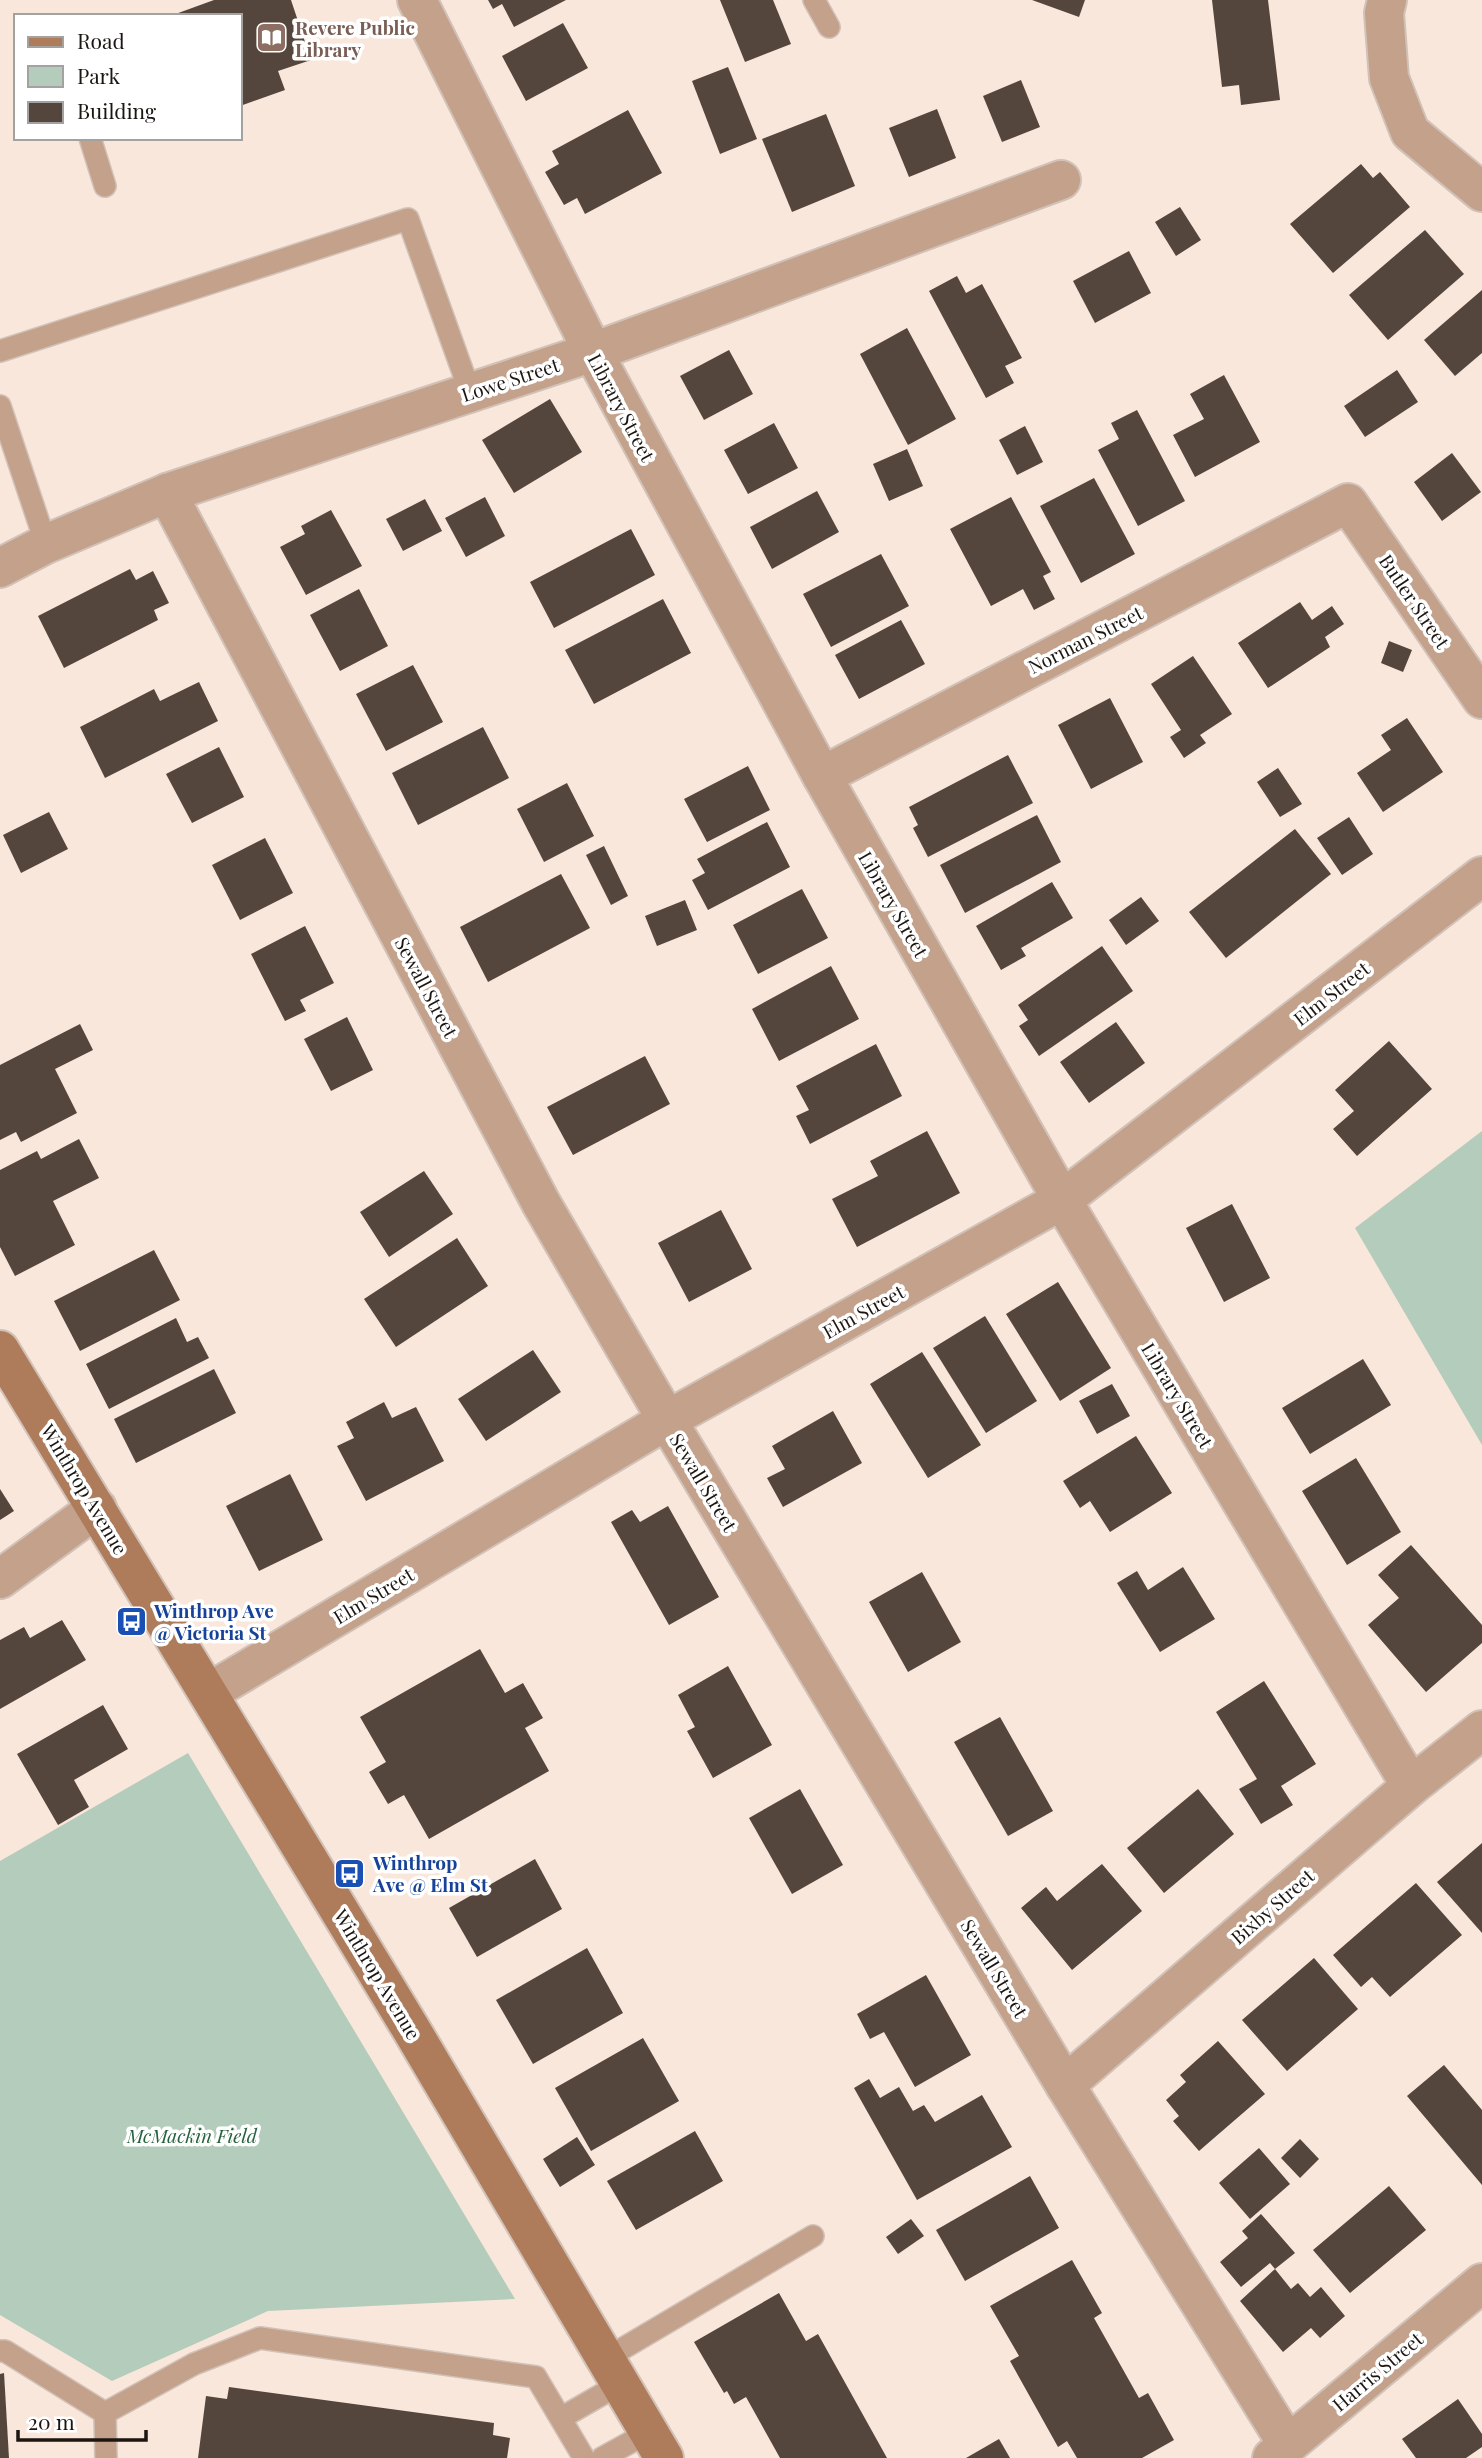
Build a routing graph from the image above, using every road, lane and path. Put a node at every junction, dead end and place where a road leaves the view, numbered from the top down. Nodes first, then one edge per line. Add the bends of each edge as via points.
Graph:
1 (417, 0) edge
2 (814, 0) edge
3 (1387, 0) edge
4 (829, 27) dead end
5 (91, 140) edge
6 (1061, 180) dead end
7 (105, 186) dead end
8 (1482, 191) edge
9 (0, 351) edge
10 (593, 352) junction
11 (470, 392) junction
12 (0, 406) edge
13 (167, 492) junction
14 (1348, 503) joint
15 (46, 544) junction
16 (0, 568) edge
17 (1482, 699) edge
18 (822, 776) junction
19 (1482, 876) edge
20 (1062, 1200) junction
21 (0, 1350) edge
22 (667, 1420) junction
23 (97, 1508) junction
24 (0, 1579) edge
25 (208, 1693) junction
26 (1482, 1730) edge
27 (1411, 1786) junction
28 (1065, 2085) junction
29 (813, 2236) dead end
30 (1476, 2301) edge
31 (0, 2351) edge
32 (613, 2371) junction
33 (105, 2413) junction
34 (561, 2418) junction
35 (656, 2445) edge
36 (1280, 2451) edge
37 (106, 2458) edge
38 (584, 2458) edge
39 (602, 2458) edge

1 - 10 street, Library Street
2 - 4 lane
3 - 8 street via 1389,78 1409,132
5 - 7 lane
6 - 10 street, Lowe Street
9 - 11 lane via 408,219
10 - 11 street, Lowe Street
10 - 18 street, Library Street
11 - 13 street, Lowe Street
12 - 15 lane
13 - 15 street, Lowe Street
13 - 22 street, Sewall Street via 541,1203
14 - 17 street, Butler Street
14 - 18 street, Norman Street
15 - 16 street, Lowe Street
18 - 20 street, Library Street
19 - 20 street, Elm Street
20 - 22 street, Elm Street
20 - 27 street, Library Street
21 - 23 main road, Winthrop Avenue
22 - 25 street, Elm Street
22 - 28 street, Sewall Street
23 - 24 street
23 - 25 main road, Winthrop Avenue
25 - 32 main road, Winthrop Avenue
26 - 27 street, Bixby Street
27 - 28 street, Bixby Street
28 - 36 street, Sewall Street
29 - 32 lane
30 - 36 street, Harris Street
31 - 33 lane
32 - 34 lane
32 - 35 main road, Winthrop Avenue
33 - 34 lane via 194,2364 260,2338 536,2377
33 - 37 lane
34 - 38 lane
35 - 39 lane

